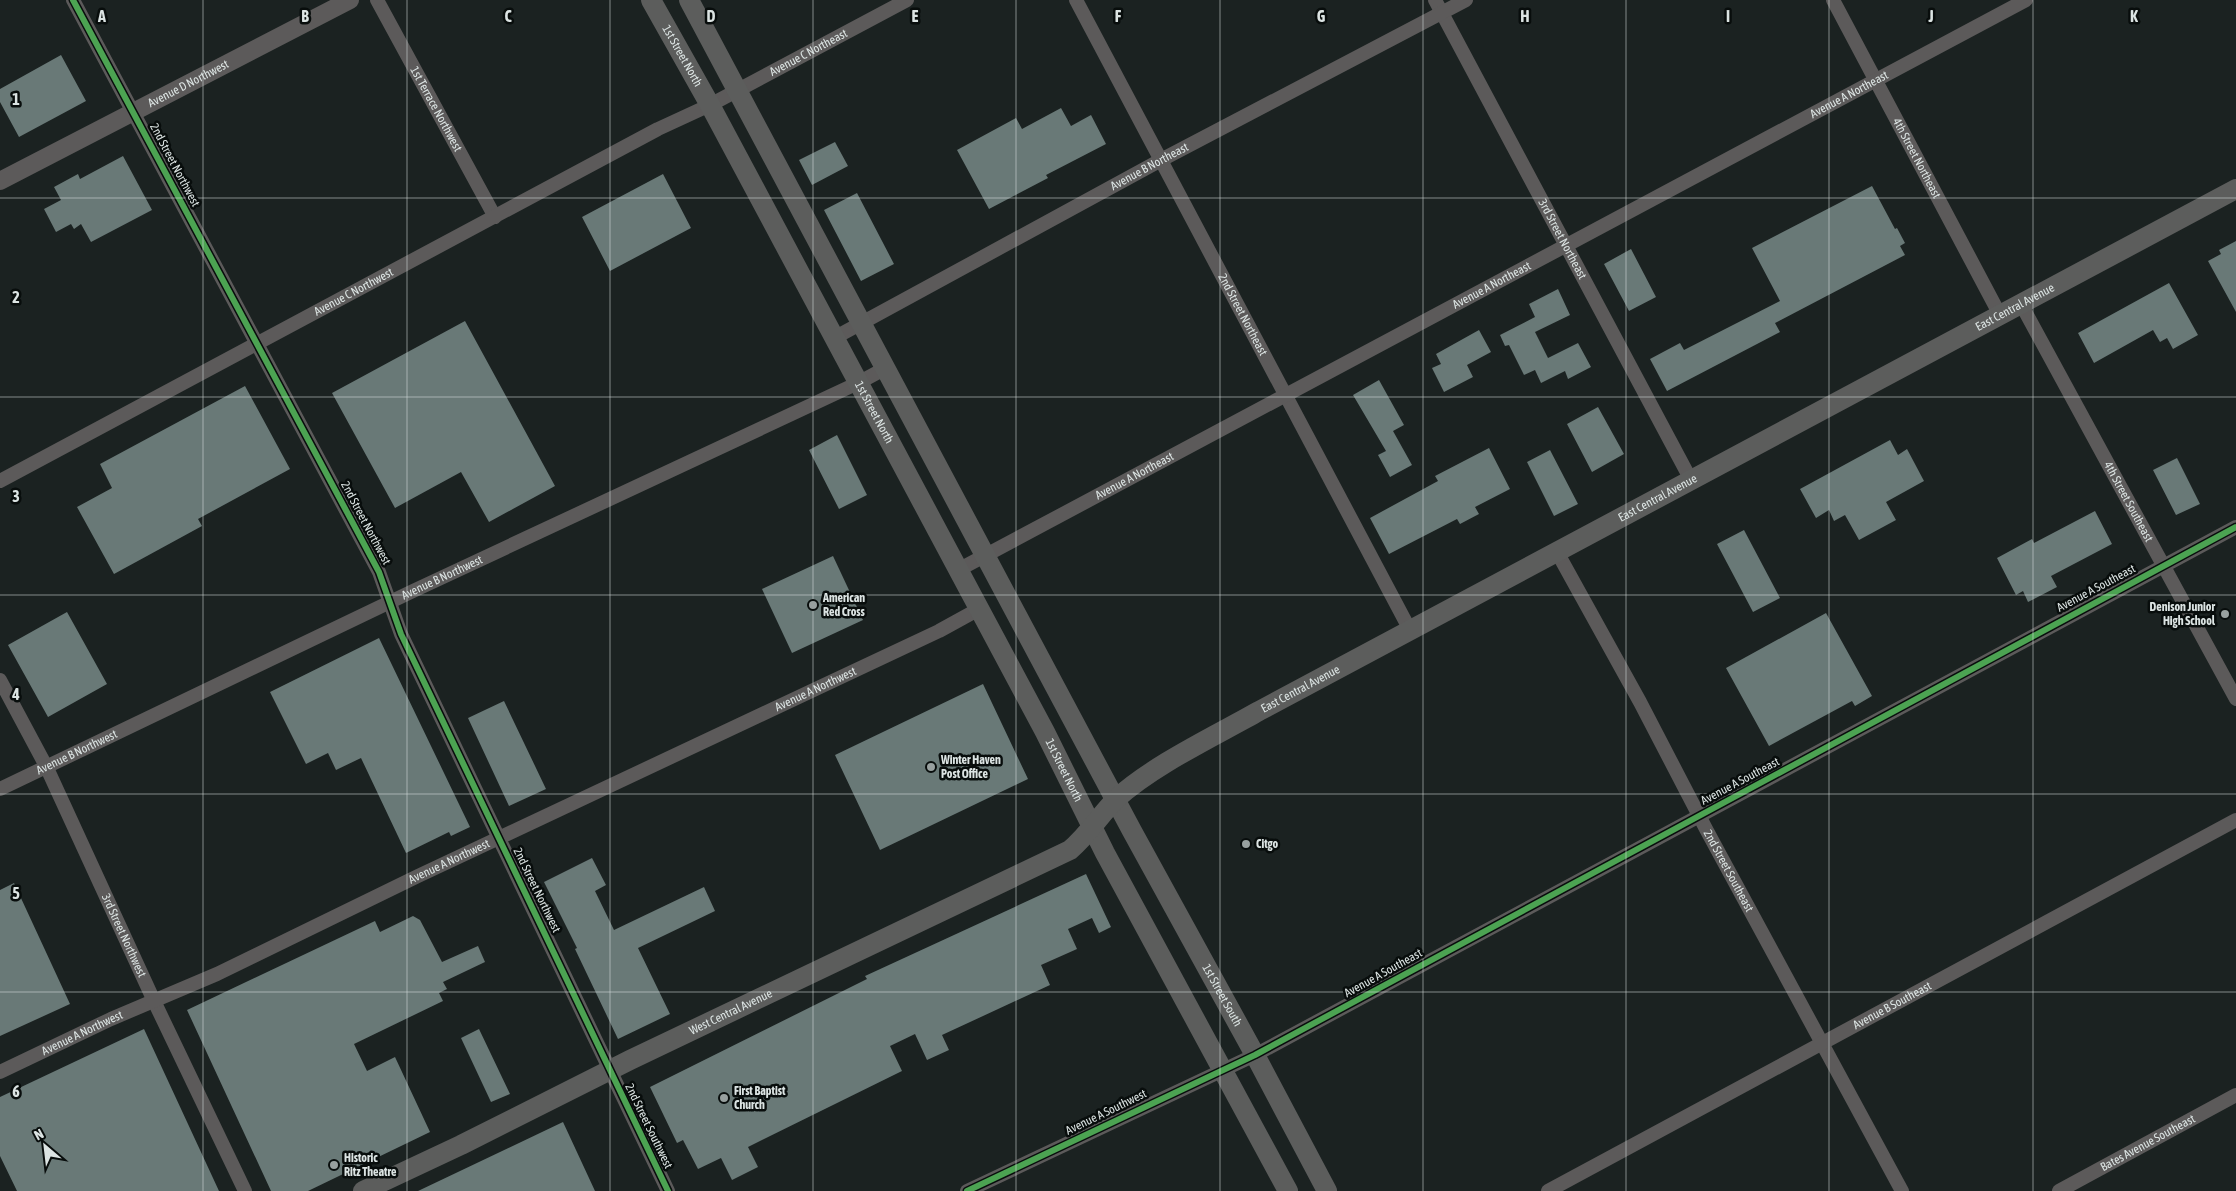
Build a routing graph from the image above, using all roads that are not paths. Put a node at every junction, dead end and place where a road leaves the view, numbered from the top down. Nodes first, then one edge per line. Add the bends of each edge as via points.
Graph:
1 (73, 0) edge
2 (350, 0) edge
3 (377, 0) edge
4 (651, 0) edge
5 (689, 0) edge
6 (907, 0) edge
7 (1076, 0) edge
8 (1435, 0) edge
9 (1466, 0) edge
10 (1833, 0) edge
11 (2026, 0) edge
12 (1442, 13) junction
13 (1875, 80) junction
14 (738, 89) junction
15 (710, 105) junction
16 (133, 112) junction
17 (1161, 160) junction
18 (0, 181) edge
19 (2236, 189) edge
20 (495, 217) junction
21 (1566, 244) junction
22 (2021, 304) junction
23 (2000, 315) junction
24 (860, 323) junction
25 (834, 338) junction
26 (258, 344) junction
27 (884, 368) junction
28 (858, 383) junction
29 (1285, 394) junction
30 (1691, 480) junction
31 (0, 481) edge
32 (2236, 527) edge
33 (1557, 552) junction
34 (984, 556) junction
35 (2164, 565) junction
36 (958, 570) junction
37 (390, 602) junction
38 (980, 609) junction
39 (1410, 630) junction
40 (0, 680) edge
41 (2236, 698) edge
42 (46, 766) junction
43 (0, 789) edge
44 (1116, 799) junction
45 (1699, 816) junction
46 (2236, 820) edge
47 (1092, 827) junction
48 (499, 839) junction
49 (154, 1001) junction
50 (1822, 1043) junction
51 (1255, 1055) junction
52 (609, 1070) junction
53 (1223, 1070) junction
54 (0, 1072) edge
55 (2236, 1095) edge
56 (245, 1191) edge
57 (363, 1191) edge
58 (668, 1191) edge
59 (967, 1191) edge
60 (1288, 1191) edge
61 (1327, 1191) edge
62 (1548, 1191) edge
63 (1902, 1191) edge
64 (2059, 1191) edge

1 - 16 street, 2nd Street Northwest
2 - 16 street, Avenue D Northwest
3 - 20 street, 1st Terrace Northwest
4 - 15 main road, 1st Street North
5 - 14 main road
6 - 14 street, Avenue C Northeast
7 - 17 street, 2nd Street Northeast
8 - 12 street, 3rd Street Northeast
9 - 12 street, Avenue B Northeast
10 - 13 street, 4th Street Northeast
11 - 13 street, Avenue A Northeast
12 - 17 street, Avenue B Northeast
12 - 21 street, 3rd Street Northeast
13 - 21 street, Avenue A Northeast
13 - 23 street, 4th Street Northeast
14 - 15 street, Avenue C Northeast
14 - 24 main road
15 - 20 street, Avenue C Northwest via 658,129
15 - 25 main road, 1st Street North
16 - 18 street, Avenue D Northwest
16 - 26 street, 2nd Street Northwest
17 - 24 street, Avenue B Northeast
17 - 29 street, 2nd Street Northeast
19 - 22 main road, East Central Avenue
20 - 26 street, Avenue C Northwest
21 - 29 street, Avenue A Northeast
21 - 30 street, 3rd Street Northeast
22 - 23 main road, East Central Avenue
22 - 35 street, 4th Street Southeast
23 - 30 main road, East Central Avenue
24 - 25 street, Avenue B Northeast
24 - 27 main road
25 - 28 main road, 1st Street North
26 - 31 street, Avenue C Northwest
26 - 37 street, 2nd Street Northwest via 379,572
27 - 28 street, Avenue B Northwest
27 - 34 main road
28 - 36 main road, 1st Street North
28 - 37 street, Avenue B Northwest
29 - 34 street, Avenue A Northeast
29 - 39 street, 2nd Street Northeast
30 - 33 main road, East Central Avenue
32 - 35 street, Avenue A Southeast
33 - 39 main road, East Central Avenue
33 - 45 street, 2nd Street Southeast
34 - 36 street, Avenue A Northeast
34 - 44 main road
35 - 41 street, 4th Street Southeast
35 - 45 street, Avenue A Southeast
36 - 38 main road, 1st Street North
37 - 42 street, Avenue B Northwest
37 - 48 street, 2nd Street Northwest via 401,634
38 - 47 main road, 1st Street North via 1058,755
38 - 48 street, Avenue A Northwest
39 - 44 main road, East Central Avenue via 1177,757
40 - 42 street, 3rd Street Northwest
42 - 43 street, Avenue B Northwest
42 - 49 street, 3rd Street Northwest
44 - 47 main road, East Central Avenue
44 - 51 main road, 1st Street South
45 - 50 street, 2nd Street Southeast
45 - 51 street, Avenue A Southeast
46 - 50 street, Avenue B Southeast
47 - 52 main road, West Central Avenue via 1070,850
47 - 53 main road
48 - 49 street, Avenue A Northwest
48 - 52 street, 2nd Street Northwest
49 - 54 street, Avenue A Northwest
49 - 56 street, 3rd Street Northwest
50 - 62 street, Avenue B Southeast
50 - 63 street, 2nd Street Southeast
51 - 53 street, Avenue A Southwest
51 - 61 main road, 1st Street South
52 - 57 main road, West Central Avenue
52 - 58 street, 2nd Street Southwest
53 - 59 street, Avenue A Southwest
53 - 60 main road
55 - 64 street, Bates Avenue Southeast

